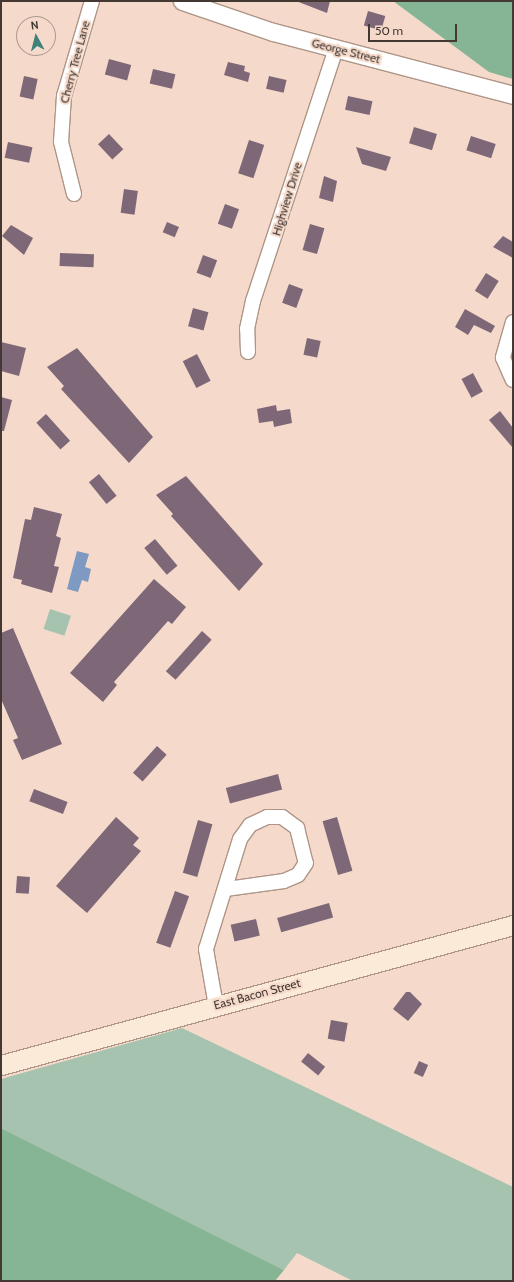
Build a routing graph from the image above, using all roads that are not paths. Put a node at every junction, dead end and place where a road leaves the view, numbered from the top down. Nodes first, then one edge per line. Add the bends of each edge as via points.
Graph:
1 (92, 1) edge
2 (182, 1) edge
3 (336, 48) junction
4 (513, 95) edge
5 (74, 194) dead end
6 (513, 322) edge
7 (248, 352) dead end
8 (513, 380) edge
9 (226, 890) junction
10 (513, 925) edge
11 (216, 1006) junction
12 (1, 1065) edge

1 - 5 street, Cherry Tree Lane via 64,96 61,142
2 - 3 street, George Street via 202,11
3 - 4 street, George Street
3 - 7 street, Highview Drive via 253,301 247,329
6 - 8 street via 503,358
9 - 9 street via 240,839 250,825 267,817 282,817 297,828 306,862 298,875 284,881
9 - 11 street via 206,949
10 - 11 main road, East Bacon Street
11 - 12 main road, East Bacon Street

